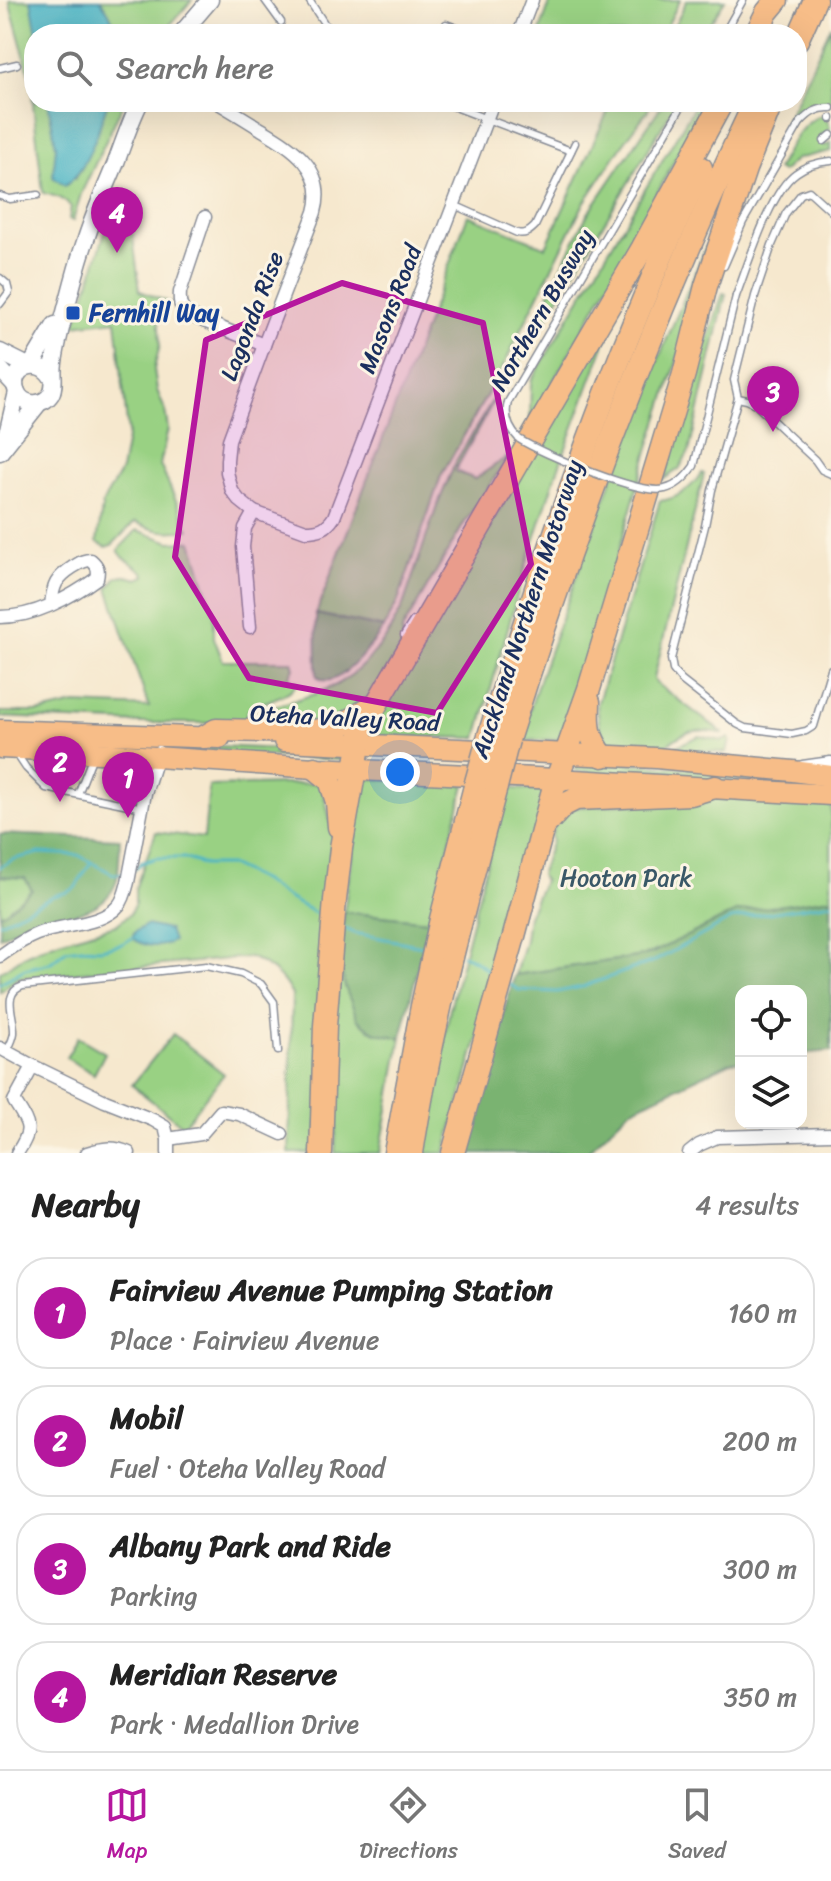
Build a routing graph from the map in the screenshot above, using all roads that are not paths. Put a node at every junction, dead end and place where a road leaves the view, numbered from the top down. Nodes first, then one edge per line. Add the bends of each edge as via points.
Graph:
1 (210, 0) edge
2 (265, 0) edge
3 (309, 0) edge
4 (532, 0) edge
5 (743, 0) edge
6 (778, 0) edge
7 (805, 0) edge
8 (815, 0) edge
9 (281, 22) dead end
10 (190, 24) edge
11 (325, 24) edge
12 (523, 24) edge
13 (730, 24) edge
14 (761, 24) edge
15 (768, 24) edge
16 (793, 24) edge
17 (804, 24) edge
18 (17, 64) dead end
19 (0, 68) edge
20 (831, 108) edge
21 (136, 112) edge
22 (233, 112) edge
23 (468, 112) edge
24 (489, 112) edge
25 (678, 112) edge
26 (717, 112) edge
27 (727, 112) edge
28 (750, 112) edge
29 (768, 112) edge
30 (486, 119) junction
31 (831, 135) edge
32 (824, 141) dead end
33 (575, 143) dead end
34 (571, 151) junction
35 (831, 161) edge
36 (38, 195) dead end
37 (0, 196) edge
38 (454, 205) junction
39 (831, 211) edge
40 (205, 217) dead end
41 (720, 274) dead end
42 (0, 278) edge
43 (714, 287) dead end
44 (71, 291) junction
45 (0, 304) edge
46 (264, 345) junction
47 (0, 352) edge
48 (30, 366) junction
49 (0, 369) edge
50 (684, 374) junction
51 (52, 378) junction
52 (16, 388) junction
53 (738, 398) junction
54 (39, 403) junction
55 (0, 450) edge
56 (831, 474) edge
57 (254, 512) junction
58 (451, 577) junction
59 (430, 600) dead end
60 (51, 605) dead end
61 (419, 611) dead end
62 (0, 617) edge
63 (250, 627) dead end
64 (404, 635) dead end
65 (831, 669) edge
66 (589, 689) junction
67 (376, 704) junction
68 (0, 730) edge
69 (204, 737) junction
70 (498, 740) junction
71 (358, 745) junction
72 (7, 748) edge
73 (151, 750) junction
74 (94, 753) junction
75 (565, 755) junction
76 (603, 756) junction
77 (831, 765) edge
78 (315, 768) junction
79 (355, 769) junction
80 (793, 771) junction
81 (831, 776) edge
82 (557, 779) junction
83 (715, 787) junction
84 (78, 794) junction
85 (831, 795) edge
86 (143, 808) junction
87 (545, 824) junction
88 (341, 848) junction
89 (0, 956) edge
90 (431, 1007) junction
91 (4, 1050) edge
92 (278, 1051) dead end
93 (33, 1066) junction
94 (0, 1098) edge
95 (14, 1101) junction
96 (282, 1134) dead end
97 (831, 1134) edge
98 (168, 1139) junction
99 (17, 1153) edge
100 (87, 1153) edge
101 (129, 1153) edge
102 (168, 1153) edge
103 (321, 1153) edge
104 (395, 1153) edge
105 (412, 1153) edge
106 (453, 1153) edge
107 (689, 1153) edge

1 - 10 street
2 - 9 lane
3 - 11 lane
4 - 12 street
5 - 13 lane
6 - 14 highway
6 - 15 highway
7 - 16 highway
8 - 17 highway
18 - 19 lane
20 - 41 lane via 817,109 800,123 743,222
21 - 44 street
22 - 46 street, Lagonda Rise via 294,149 306,163 318,199
23 - 30 lane
24 - 30 street, Masons Road
25 - 35 lane, Northern Busway, bridge via 508,402 506,417 519,439 635,487 665,489 694,466 736,296 766,215 797,172
26 - 58 highway
27 - 70 highway, Auckland Northern Motorway via 592,429 524,620
28 - 70 highway, Auckland Northern Motorway via 701,218 613,436
29 - 50 highway via 706,286
30 - 34 lane
30 - 38 street, Masons Road
31 - 32 lane
33 - 34 lane
34 - 38 lane via 535,226 526,234
36 - 37 lane
38 - 57 street, Masons Road via 334,517 324,529 306,531
39 - 53 lane via 809,191 786,213 752,304 734,380
40 - 46 street via 180,292 183,311
42 - 45 lane via 9,292
43 - 50 lane
44 - 48 street
44 - 51 street
46 - 57 street, Lagonda Rise via 229,440 227,460 232,491
47 - 48 street
48 - 51 street via 46,369
48 - 52 street via 20,372
49 - 52 street
50 - 66 highway
51 - 54 street via 50,395
52 - 54 street via 23,400
52 - 55 street
53 - 56 lane via 755,404
53 - 65 lane via 671,659 673,670 737,724 792,734 814,726
54 - 55 street
57 - 63 street via 243,547
58 - 59 lane
58 - 67 highway
60 - 62 street
61 - 64 lane
66 - 75 highway
66 - 76 highway via 589,730
67 - 69 highway via 338,728 216,730
67 - 71 highway
68 - 73 main road, Oteha Valley Road
69 - 71 main road, Oteha Valley Road
69 - 73 main road, Oteha Valley Road
70 - 90 highway, Auckland Northern Motorway, bridge
71 - 75 main road, Oteha Valley Road
71 - 79 highway
72 - 74 main road, Oteha Valley Road
72 - 84 lane via 46,788
73 - 74 main road, Oteha Valley Road
73 - 78 main road, Oteha Valley Road
73 - 86 street via 143,766
74 - 84 lane
75 - 76 main road, Oteha Valley Road
75 - 82 highway
76 - 80 main road, Oteha Valley Road
77 - 80 street
78 - 79 main road, Oteha Valley Road
78 - 88 highway via 330,780
79 - 82 main road, Oteha Valley Road
79 - 88 highway
80 - 81 main road, Oteha Valley Road
82 - 83 main road, Oteha Valley Road
82 - 87 highway
83 - 85 main road, Oteha Valley Road
83 - 87 highway via 691,794 576,799
84 - 86 lane
86 - 89 street via 121,902 109,913 37,934
87 - 106 highway
88 - 103 highway via 325,1026
90 - 104 highway, Auckland Northern Motorway
90 - 105 highway, Auckland Northern Motorway
91 - 92 lane via 14,1036 12,994 23,986 206,966 261,984 274,1002
91 - 93 street
93 - 95 street
93 - 98 street via 153,1120 165,1127
94 - 95 street
95 - 99 street via 29,1130
96 - 98 street via 221,1111 201,1134
97 - 107 street via 717,1137
98 - 102 street
100 - 101 street via 105,1148

